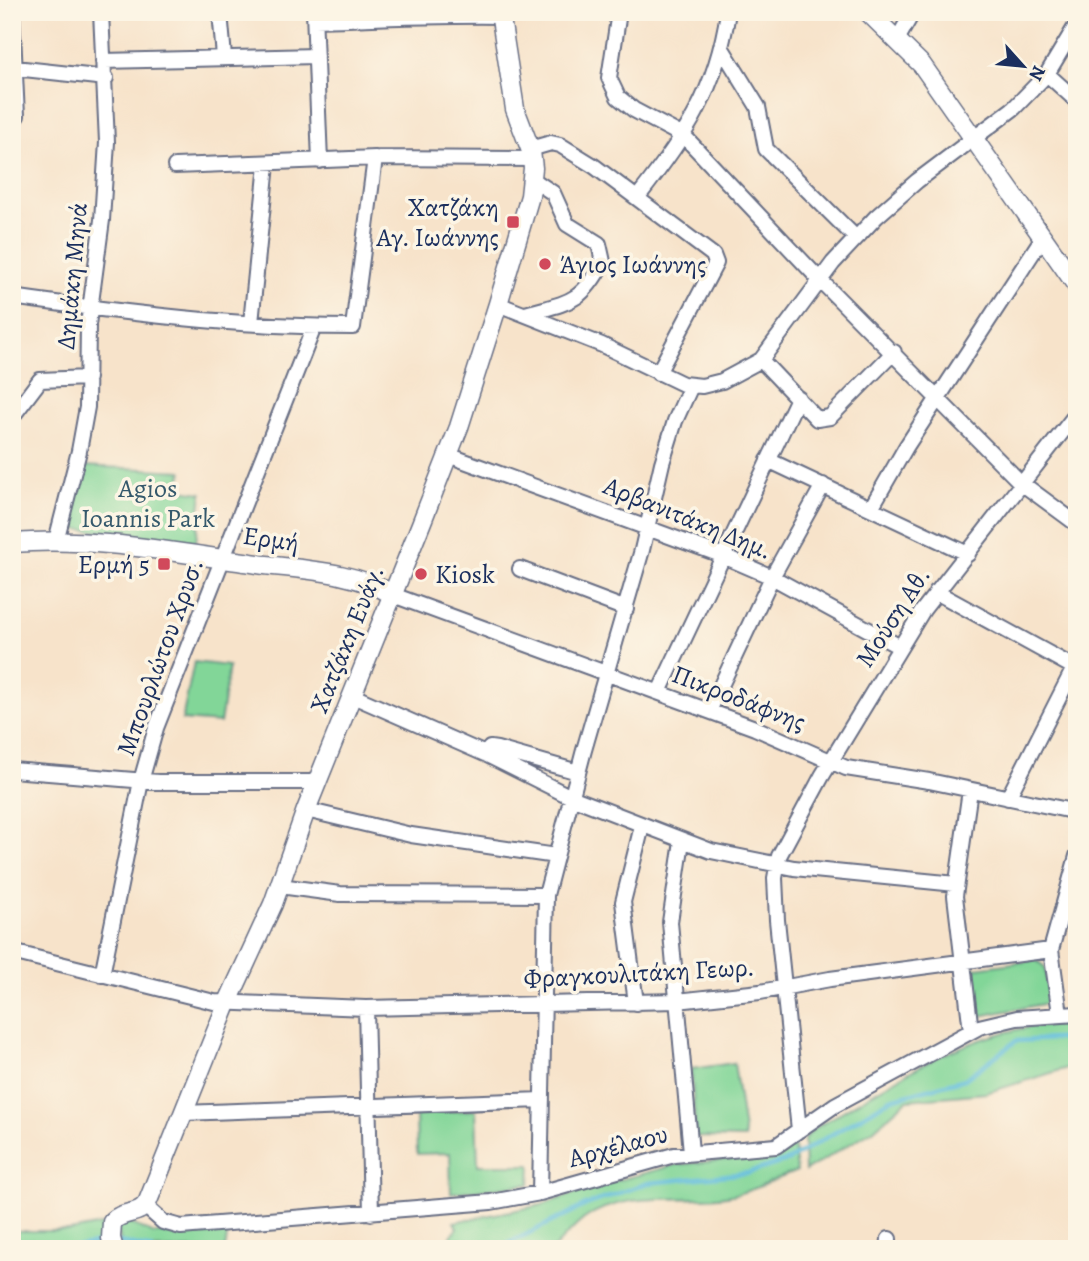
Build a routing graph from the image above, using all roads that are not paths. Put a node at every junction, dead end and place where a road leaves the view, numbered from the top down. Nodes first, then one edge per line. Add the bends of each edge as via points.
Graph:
1 (12, 12) edge
2 (101, 12) edge
3 (239, 12) edge
4 (619, 12) edge
5 (728, 12) edge
6 (868, 12) edge
7 (913, 12) edge
8 (220, 13) edge
9 (500, 14) edge
10 (314, 16) edge
11 (1077, 24) edge
12 (898, 38) junction
13 (721, 47) junction
14 (316, 56) junction
15 (224, 57) junction
16 (103, 61) junction
17 (15, 68) junction
18 (1047, 74) junction
19 (106, 78) junction
20 (1077, 101) edge
21 (17, 116) dead end
22 (685, 137) junction
23 (973, 138) junction
24 (531, 154) junction
25 (375, 158) junction
26 (320, 161) junction
27 (267, 164) junction
28 (176, 166) dead end
29 (532, 179) junction
30 (637, 198) junction
31 (855, 237) junction
32 (1043, 237) junction
33 (820, 280) junction
34 (1077, 286) edge
35 (12, 297) edge
36 (498, 304) junction
37 (90, 308) junction
38 (525, 314) junction
39 (251, 323) junction
40 (314, 327) junction
41 (894, 352) junction
42 (761, 360) junction
43 (658, 373) junction
44 (88, 378) junction
45 (691, 386) junction
46 (938, 397) junction
47 (797, 398) junction
48 (1077, 413) edge
49 (12, 417) edge
50 (448, 455) junction
51 (768, 460) junction
52 (1020, 482) junction
53 (823, 485) junction
54 (872, 508) junction
55 (1077, 524) edge
56 (647, 526) junction
57 (56, 541) junction
58 (12, 543) edge
59 (968, 554) junction
60 (721, 555) junction
61 (223, 559) junction
62 (520, 569) dead end
63 (772, 577) junction
64 (936, 592) junction
65 (393, 595) junction
66 (625, 609) junction
67 (900, 647) junction
68 (1075, 668) edge
69 (608, 674) junction
70 (659, 692) junction
71 (353, 695) junction
72 (709, 711) junction
73 (485, 754) junction
74 (831, 762) junction
75 (12, 770) edge
76 (578, 772) junction
77 (141, 781) junction
78 (318, 782) junction
79 (970, 790) junction
80 (571, 797) junction
81 (1008, 797) junction
82 (306, 810) junction
83 (1077, 812) edge
84 (642, 826) junction
85 (682, 841) junction
86 (556, 856) junction
87 (1077, 856) edge
88 (776, 866) junction
89 (956, 884) junction
90 (280, 886) junction
91 (547, 895) junction
92 (1051, 950) junction
93 (12, 952) edge
94 (961, 962) junction
95 (102, 975) junction
96 (784, 987) junction
97 (677, 1000) junction
98 (636, 1003) junction
99 (227, 1004) junction
100 (545, 1005) junction
101 (366, 1008) junction
102 (1060, 1014) junction
103 (1077, 1014) edge
104 (971, 1031) junction
105 (542, 1100) junction
106 (367, 1105) junction
107 (183, 1113) junction
108 (799, 1130) junction
109 (691, 1152) junction
110 (540, 1193) junction
111 (146, 1207) junction
112 (371, 1213) junction
113 (114, 1249) edge

1 - 17 street
2 - 16 street, Δημάκη Μηνά
3 - 8 street
4 - 22 street via 609,79 612,87 624,103
5 - 13 street
6 - 12 street
7 - 12 street
8 - 15 street
9 - 10 street via 365,21
9 - 24 street, Χατζάκη Ευάγ. via 515,109
10 - 14 street
11 - 18 street
12 - 23 street
13 - 22 street
13 - 31 street via 758,107 766,149
14 - 15 street
14 - 26 street
15 - 16 street
16 - 19 street, Δημάκη Μηνά
17 - 19 street
17 - 21 street
18 - 20 street
18 - 23 street via 1006,115
19 - 37 street, Δημάκη Μηνά via 106,177
22 - 30 street
22 - 33 street
23 - 31 street
23 - 32 street
24 - 25 street
24 - 29 street, Χατζάκη Ευάγ.
24 - 30 street via 551,143 560,145
25 - 26 street
25 - 40 street via 353,327
26 - 27 street
27 - 28 street
27 - 39 street
29 - 36 street, Χατζάκη Ευάγ.
29 - 38 street via 553,193 567,225 599,244 603,262 589,288 579,295
30 - 43 street via 713,255 716,263
31 - 33 street
32 - 34 street
32 - 46 street
33 - 41 street
33 - 42 street
35 - 37 street
36 - 38 street
36 - 50 street, Χατζάκη Ευάγ.
37 - 39 street
37 - 44 street, Δημάκη Μηνά
38 - 43 street
39 - 40 street
40 - 61 street, Μπουρλώτου Χρυσ.
41 - 46 street
41 - 47 street via 830,417 817,419
42 - 45 street via 716,383
42 - 47 street
43 - 45 street
44 - 49 street via 40,380
44 - 57 street, Δημάκη Μηνά via 83,433
45 - 56 street via 670,435
46 - 52 street
46 - 54 street
47 - 51 street
48 - 52 street, Μούση Αθ.
50 - 56 street, Αρβανιτάκη Δημ.
50 - 65 street, Χατζάκη Ευάγ.
51 - 53 street
51 - 60 street
52 - 55 street
52 - 59 street, Μούση Αθ.
53 - 54 street
53 - 63 street
54 - 59 street
56 - 60 street, Αρβανιτάκη Δημ.
56 - 66 street
57 - 58 street, Ερμή
57 - 61 street, Ερμή
59 - 64 street, Μούση Αθ.
60 - 63 street, Αρβανιτάκη Δημ.
60 - 70 street
61 - 65 street, Ερμή via 377,584
61 - 77 street, Μπουρλώτου Χρυσ. via 163,709
62 - 66 street
63 - 67 street, Αρβανιτάκη Δημ.
63 - 72 street
64 - 67 street, Μούση Αθ.
64 - 68 street
65 - 69 street, Πικροδάφνης
65 - 71 street, Χατζάκη Ευάγ.
66 - 69 street
67 - 74 street, Μούση Αθ.
68 - 81 street
69 - 70 street, Πικροδάφνης
69 - 76 street
70 - 72 street, Πικροδάφνης
71 - 73 street
71 - 78 street, Χατζάκη Ευάγ.
72 - 74 street, Πικροδάφνης
73 - 76 street via 490,748 497,749
73 - 80 street
74 - 79 street, Πικροδάφνης
74 - 88 street, Μούση Αθ.
75 - 77 street
76 - 80 street
77 - 78 street
77 - 95 street, Μπουρλώτου Χρυσ.
78 - 82 street, Χατζάκη Ευάγ.
79 - 81 street, Πικροδάφνης
79 - 89 street
80 - 84 street
80 - 86 street
81 - 83 street, Πικροδάφνης
82 - 86 street via 411,835
82 - 90 street, Χατζάκη Ευάγ.
84 - 85 street
84 - 98 street via 623,902
85 - 88 street
85 - 97 street via 670,913
86 - 91 street
87 - 92 street
88 - 89 street
88 - 96 street
89 - 94 street
90 - 91 street via 340,894
90 - 99 street, Χατζάκη Ευάγ.
91 - 100 street
92 - 94 street, Φραγκουλιτάκη Γεωρ.
92 - 102 street
93 - 95 street, Φραγκουλιτάκη Γεωρ.
94 - 96 street, Φραγκουλιτάκη Γεωρ.
94 - 104 street
95 - 99 street, Φραγκουλιτάκη Γεωρ.
96 - 97 street, Φραγκουλιτάκη Γεωρ.
96 - 108 street
97 - 98 street, Φραγκουλιτάκη Γεωρ.
97 - 109 street
98 - 100 street, Φραγκουλιτάκη Γεωρ.
99 - 101 street, Φραγκουλιτάκη Γεωρ.
99 - 107 street, Χατζάκη Ευάγ.
100 - 101 street, Φραγκουλιτάκη Γεωρ.
100 - 105 street
101 - 106 street
102 - 103 street, Αρχέλαου
102 - 104 street, Αρχέλαου via 1002,1020
104 - 108 street, Αρχέλαου via 877,1081
105 - 106 street
105 - 110 street
106 - 107 street
106 - 112 street
107 - 111 street, Χατζάκη Ευάγ.
108 - 109 street, Αρχέλαου via 776,1146
109 - 110 street, Αρχέλαου
110 - 112 street, Αρχέλαου
111 - 112 street, Αρχέλαου via 163,1222 180,1227
111 - 113 street via 114,1219

